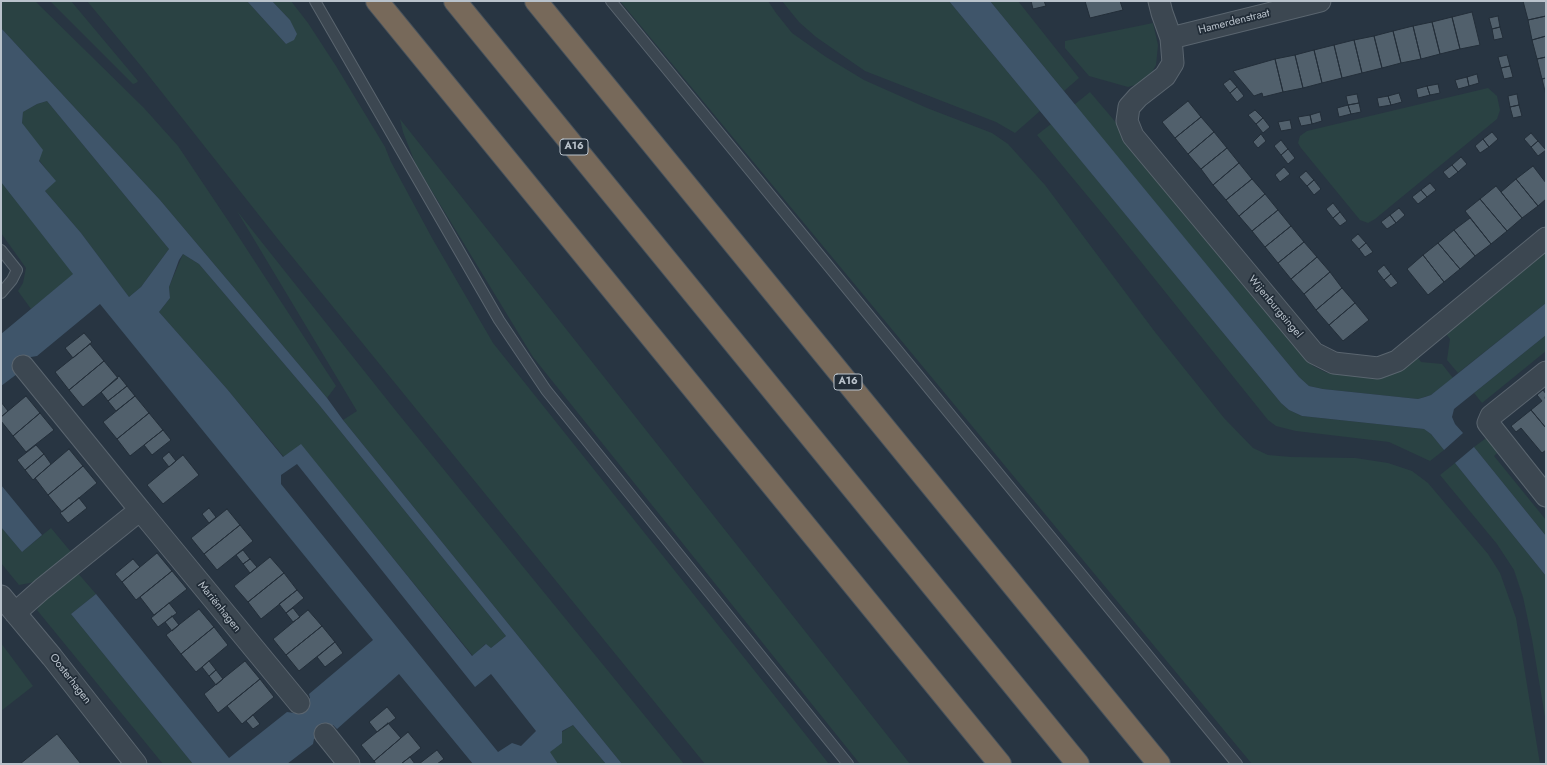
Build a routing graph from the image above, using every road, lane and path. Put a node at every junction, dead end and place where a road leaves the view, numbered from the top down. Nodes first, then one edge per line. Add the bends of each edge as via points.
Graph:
1 (315, 1) edge
2 (377, 1) edge
3 (455, 1) edge
4 (536, 1) edge
5 (611, 1) edge
6 (1159, 1) edge
7 (1320, 1) edge
8 (1171, 38) junction
9 (1546, 238) edge
10 (1, 250) edge
11 (1, 293) edge
12 (23, 366) dead end
13 (1546, 372) edge
14 (1546, 496) edge
15 (140, 510) junction
16 (1, 596) edge
17 (15, 613) junction
18 (298, 703) dead end
19 (325, 734) dead end
20 (136, 764) edge
21 (349, 764) edge
22 (848, 764) edge
23 (1000, 764) edge
24 (1078, 764) edge
25 (1159, 764) edge
26 (1237, 764) edge

1 - 22 lane via 499,320 546,390
2 - 23 highway
3 - 24 highway, A16
4 - 25 highway, A16
5 - 26 lane
6 - 8 street, Wijenburgsingel
7 - 8 street, Hamerdenstraat
8 - 9 street, Wijenburgsingel via 1173,63 1165,76 1129,107 1127,121 1133,136 1314,354 1334,363 1378,368 1396,361
10 - 11 lane via 17,270
12 - 15 street, Mariënhagen
13 - 14 street via 1491,416 1488,423
15 - 17 street
15 - 18 street, Mariënhagen
16 - 17 street, Oosterhagen
17 - 20 street, Oosterhagen
19 - 21 street

